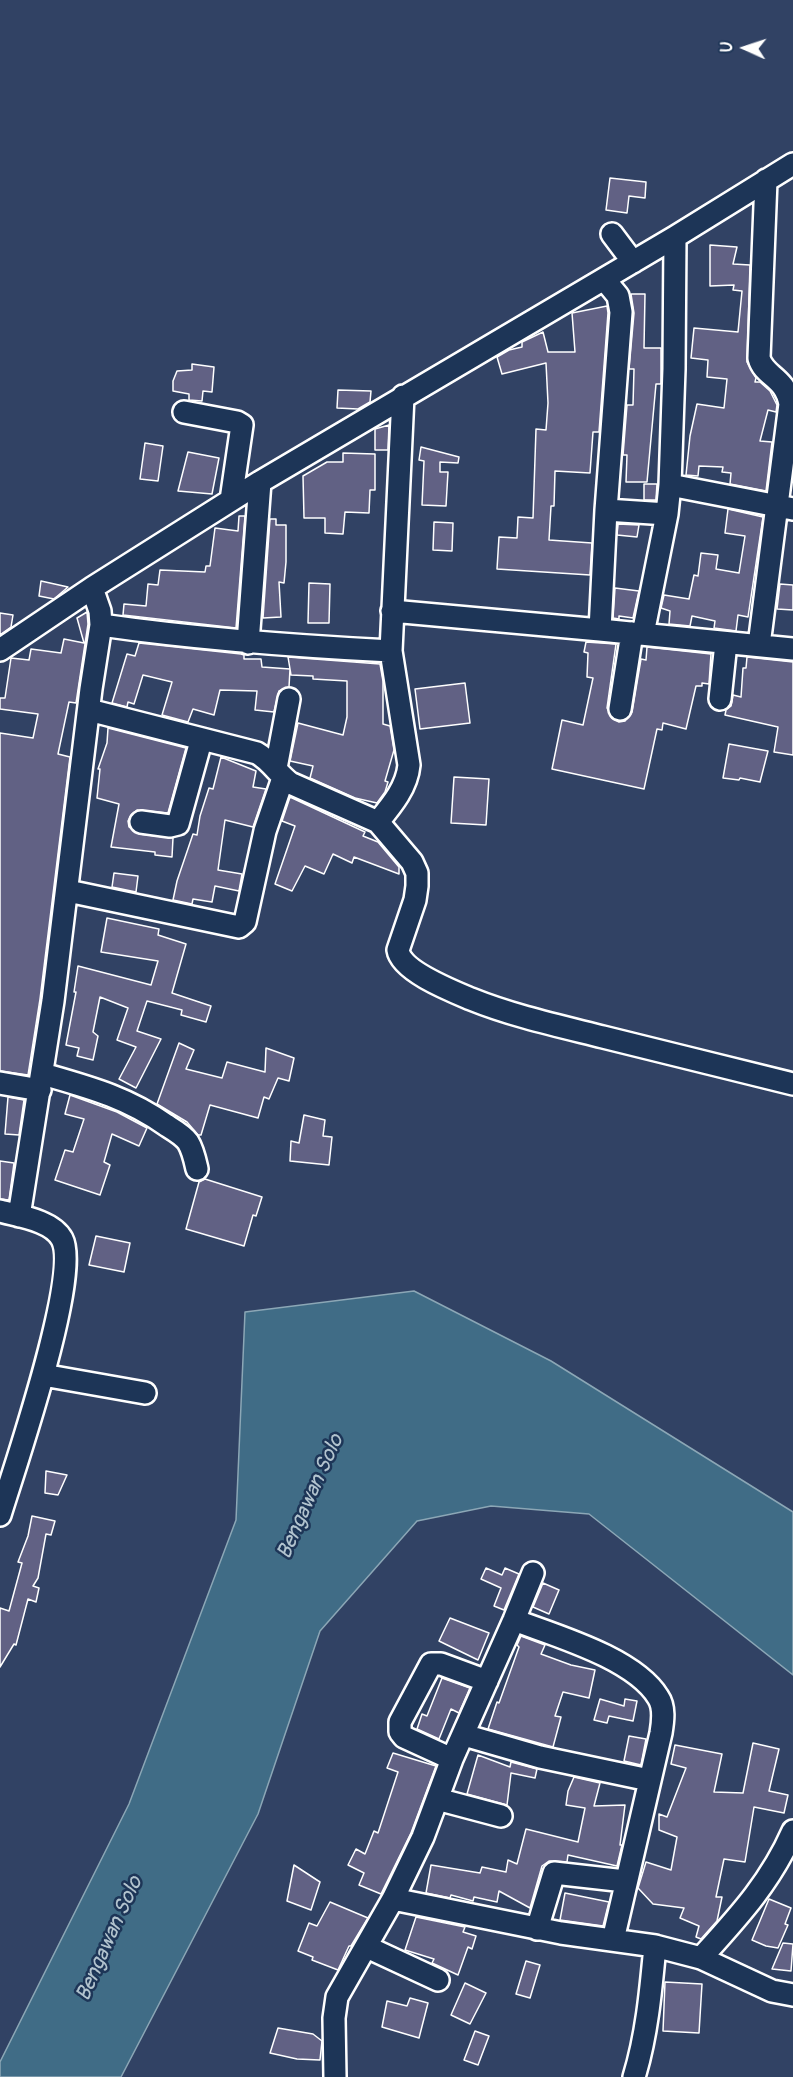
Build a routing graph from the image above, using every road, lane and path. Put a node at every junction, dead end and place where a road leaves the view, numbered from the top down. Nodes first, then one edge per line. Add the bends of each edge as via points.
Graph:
1 (793, 164) edge
2 (766, 180) junction
3 (612, 234) dead end
4 (675, 237) junction
5 (633, 262) junction
6 (604, 279) junction
7 (404, 396) junction
8 (184, 412) dead end
9 (260, 482) junction
10 (670, 485) junction
11 (231, 500) junction
12 (785, 508) edge
13 (606, 510) junction
14 (667, 514) junction
15 (92, 588) junction
16 (392, 611) junction
17 (101, 625) junction
18 (600, 630) junction
19 (638, 633) junction
20 (248, 643) junction
21 (726, 643) junction
22 (759, 645) junction
23 (793, 649) edge
24 (0, 650) edge
25 (391, 651) junction
26 (289, 699) dead end
27 (720, 699) dead end
28 (620, 709) dead end
29 (89, 710) junction
30 (201, 741) junction
31 (280, 773) junction
32 (141, 822) dead end
33 (378, 822) junction
34 (68, 891) junction
35 (42, 1082) junction
36 (0, 1083) edge
37 (793, 1084) edge
38 (196, 1169) dead end
39 (10, 1214) edge
40 (43, 1375) junction
41 (146, 1394) dead end
42 (0, 1515) edge
43 (533, 1573) dead end
44 (514, 1620) junction
45 (487, 1681) junction
46 (464, 1735) junction
47 (452, 1759) junction
48 (649, 1780) junction
49 (436, 1799) junction
50 (501, 1816) dead end
51 (793, 1832) edge
52 (626, 1881) junction
53 (393, 1899) junction
54 (537, 1929) junction
55 (613, 1940) junction
56 (654, 1946) junction
57 (367, 1947) junction
58 (701, 1959) junction
59 (438, 1980) dead end
60 (793, 1995) edge
61 (335, 2077) edge
62 (634, 2077) edge

1 - 2 street
2 - 4 street
2 - 12 street via 759,358 762,366 786,388 790,404
3 - 5 street
4 - 5 street
4 - 10 street
5 - 6 street
6 - 7 street
6 - 13 street via 618,296 621,312
7 - 9 street
7 - 16 street
8 - 11 street via 242,425
9 - 11 street
9 - 20 street
10 - 12 street
10 - 14 street
11 - 15 street
12 - 22 street
13 - 14 street
13 - 18 street
14 - 19 street
15 - 17 street
15 - 24 street
16 - 18 street
16 - 25 street
17 - 20 street
17 - 29 street
18 - 19 street
19 - 21 street
19 - 28 street
20 - 25 street
21 - 22 street
21 - 27 street
22 - 23 street
25 - 33 street via 409,765 406,780
26 - 31 street
29 - 30 street
29 - 34 street
30 - 31 street via 257,753
30 - 32 street via 178,824
31 - 33 street via 290,783
31 - 34 street via 245,922 239,927
33 - 37 street via 417,873 399,956 429,979 472,999 520,1014
34 - 35 street
35 - 36 street
35 - 38 street via 122,1098 157,1118 188,1143
35 - 39 street
39 - 40 street via 47,1226 57,1233 65,1249 59,1310
40 - 41 street
40 - 42 street
43 - 44 street
44 - 45 street
44 - 48 street via 622,1665 658,1697 662,1725
45 - 46 street
45 - 47 street via 431,1664 400,1722 399,1732 404,1737
46 - 47 street
46 - 48 street via 540,1757
47 - 49 street
48 - 52 street
49 - 50 street
49 - 53 street via 423,1837
51 - 58 street via 754,1899
52 - 54 street via 554,1873
52 - 55 street
53 - 54 street
53 - 57 street
54 - 55 street
55 - 56 street
56 - 58 street
56 - 62 street via 650,1997
57 - 59 street
57 - 61 street via 335,2003
58 - 60 street via 772,1991

